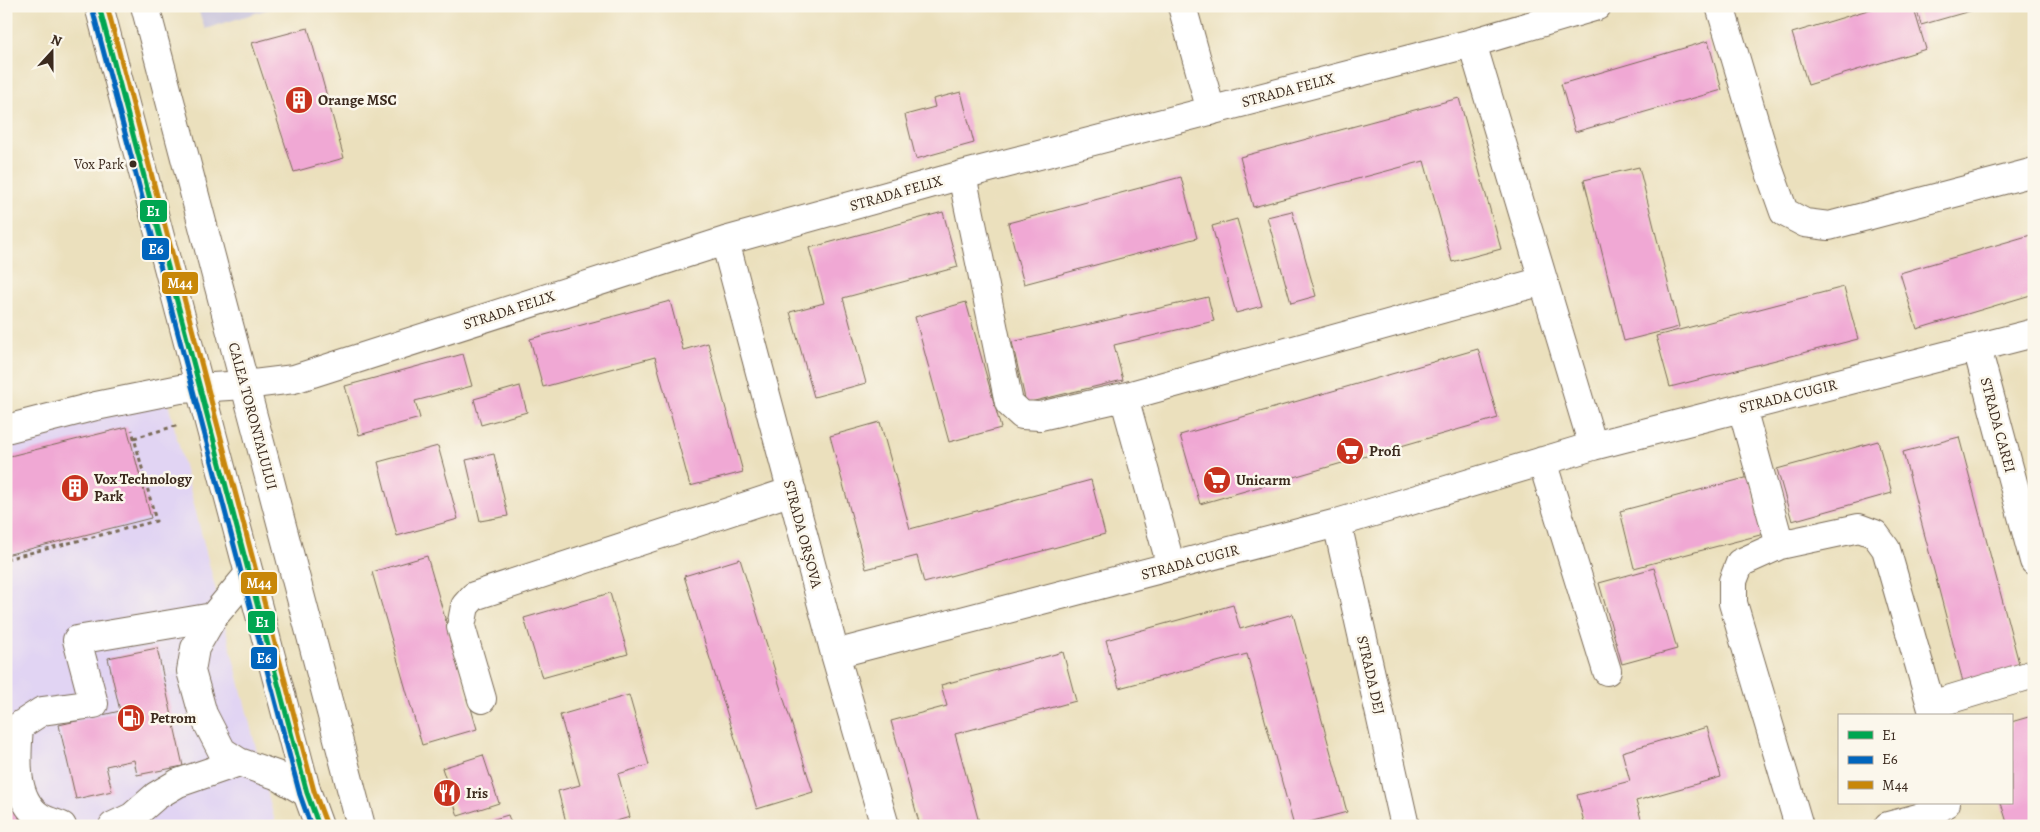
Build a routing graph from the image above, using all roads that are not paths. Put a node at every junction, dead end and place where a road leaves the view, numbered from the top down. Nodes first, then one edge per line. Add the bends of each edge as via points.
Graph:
1 (99, 6) edge
2 (145, 6) edge
3 (1182, 6) edge
4 (1597, 6) edge
5 (1720, 6) edge
6 (1472, 43) junction
7 (1211, 110) junction
8 (2034, 172) edge
9 (962, 175) junction
10 (725, 241) junction
11 (1543, 281) junction
12 (2034, 333) edge
13 (1977, 348) junction
14 (245, 385) junction
15 (200, 388) junction
16 (1124, 397) junction
17 (1742, 408) junction
18 (6, 429) edge
19 (1593, 446) junction
20 (1542, 461) junction
21 (792, 491) junction
22 (1337, 524) junction
23 (1780, 545) junction
24 (2034, 561) edge
25 (1172, 566) junction
26 (250, 574) junction
27 (213, 618) junction
28 (835, 654) junction
29 (1607, 671) dead end
30 (2034, 674) edge
31 (482, 699) dead end
32 (1932, 710) edge
33 (239, 762) junction
34 (307, 794) junction
35 (1945, 804) edge
36 (62, 826) edge
37 (113, 826) edge
38 (318, 826) edge
39 (361, 826) edge
40 (885, 826) edge
41 (1405, 826) edge
42 (1799, 826) edge
43 (1888, 826) edge

1 - 15 street
2 - 14 street, CALEA TORONTALULUI
3 - 7 street
4 - 6 street, STRADA FELIX
5 - 8 street via 1784,212 1805,223 1829,226
6 - 7 street, STRADA FELIX
6 - 11 street
7 - 9 street, STRADA FELIX
9 - 10 street, STRADA FELIX
9 - 16 street via 1009,403 1022,415 1040,416
10 - 14 street, STRADA FELIX via 294,379
10 - 21 street, STRADA ORȘOVA
11 - 16 street
11 - 19 street
12 - 13 street, STRADA CUGIR
13 - 17 street, STRADA CUGIR
13 - 24 street, STRADA CAREI
14 - 15 street, STRADA FELIX
14 - 39 street, CALEA TORONTALULUI
15 - 18 street, STRADA FELIX via 96,406
15 - 26 street
16 - 25 street
17 - 19 street, STRADA CUGIR
17 - 23 street
19 - 20 street, STRADA CUGIR
20 - 22 street, STRADA CUGIR
20 - 29 street
21 - 28 street, STRADA ORȘOVA
21 - 31 street via 474,596 465,606 461,627
22 - 25 street, STRADA CUGIR
22 - 41 street, STRADA DEJ
23 - 32 street via 1859,528 1875,534 1886,548
23 - 42 street via 1740,563 1734,581 1733,603
25 - 28 street, STRADA CUGIR
26 - 27 street
26 - 34 street
27 - 33 street via 195,648 190,671 203,714 222,751
27 - 36 street via 77,640 94,704 42,712 19,726 16,759 24,798 40,816
28 - 40 street, STRADA ORȘOVA
30 - 32 street
33 - 34 street via 276,775
33 - 37 street via 178,783 156,796 132,817
34 - 38 street
35 - 43 street via 1929,815

